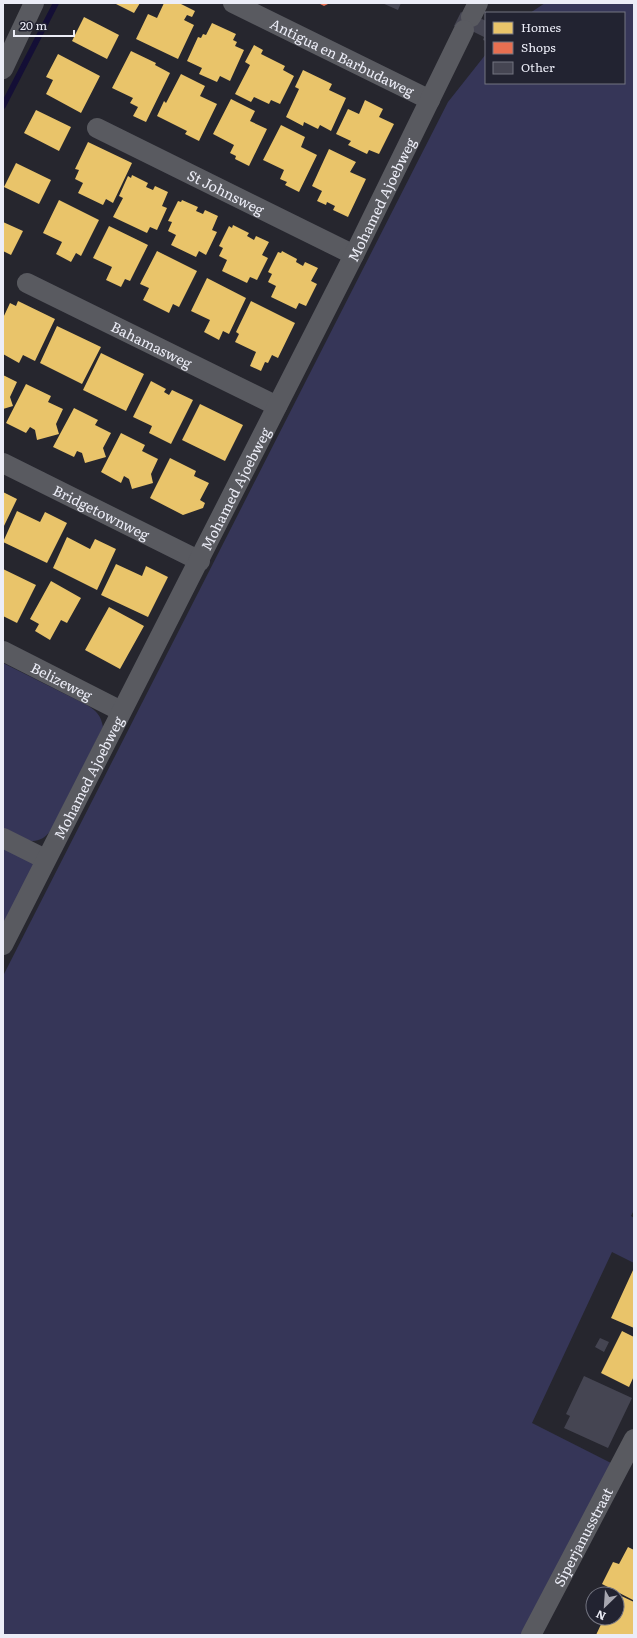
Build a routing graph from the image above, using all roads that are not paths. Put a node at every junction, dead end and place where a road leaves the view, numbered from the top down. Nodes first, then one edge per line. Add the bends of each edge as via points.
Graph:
1 (34, 3) edge
2 (234, 3) edge
3 (471, 17) edge
4 (3, 69) edge
5 (430, 100) junction
6 (97, 128) dead end
7 (354, 255) junction
8 (27, 283) dead end
9 (277, 406) junction
10 (3, 463) edge
11 (200, 560) junction
12 (3, 651) edge
13 (121, 711) junction
14 (3, 838) edge
15 (45, 860) junction
16 (3, 945) edge
17 (634, 1439) edge
18 (531, 1635) edge

1 - 4 street
2 - 5 street, Antigua en Barbudaweg
3 - 5 street, Mohamed Ajoebweg
5 - 7 street, Mohamed Ajoebweg
6 - 7 street, St Johnsweg
7 - 9 street, Mohamed Ajoebweg
8 - 9 street, Bahamasweg
9 - 11 street, Mohamed Ajoebweg
10 - 11 street, Bridgetownweg
11 - 13 street, Mohamed Ajoebweg
12 - 13 street, Belizeweg
13 - 15 street, Mohamed Ajoebweg
14 - 15 street
15 - 16 street, Mohamed Ajoebweg
17 - 18 street, Siperjanusstraat

